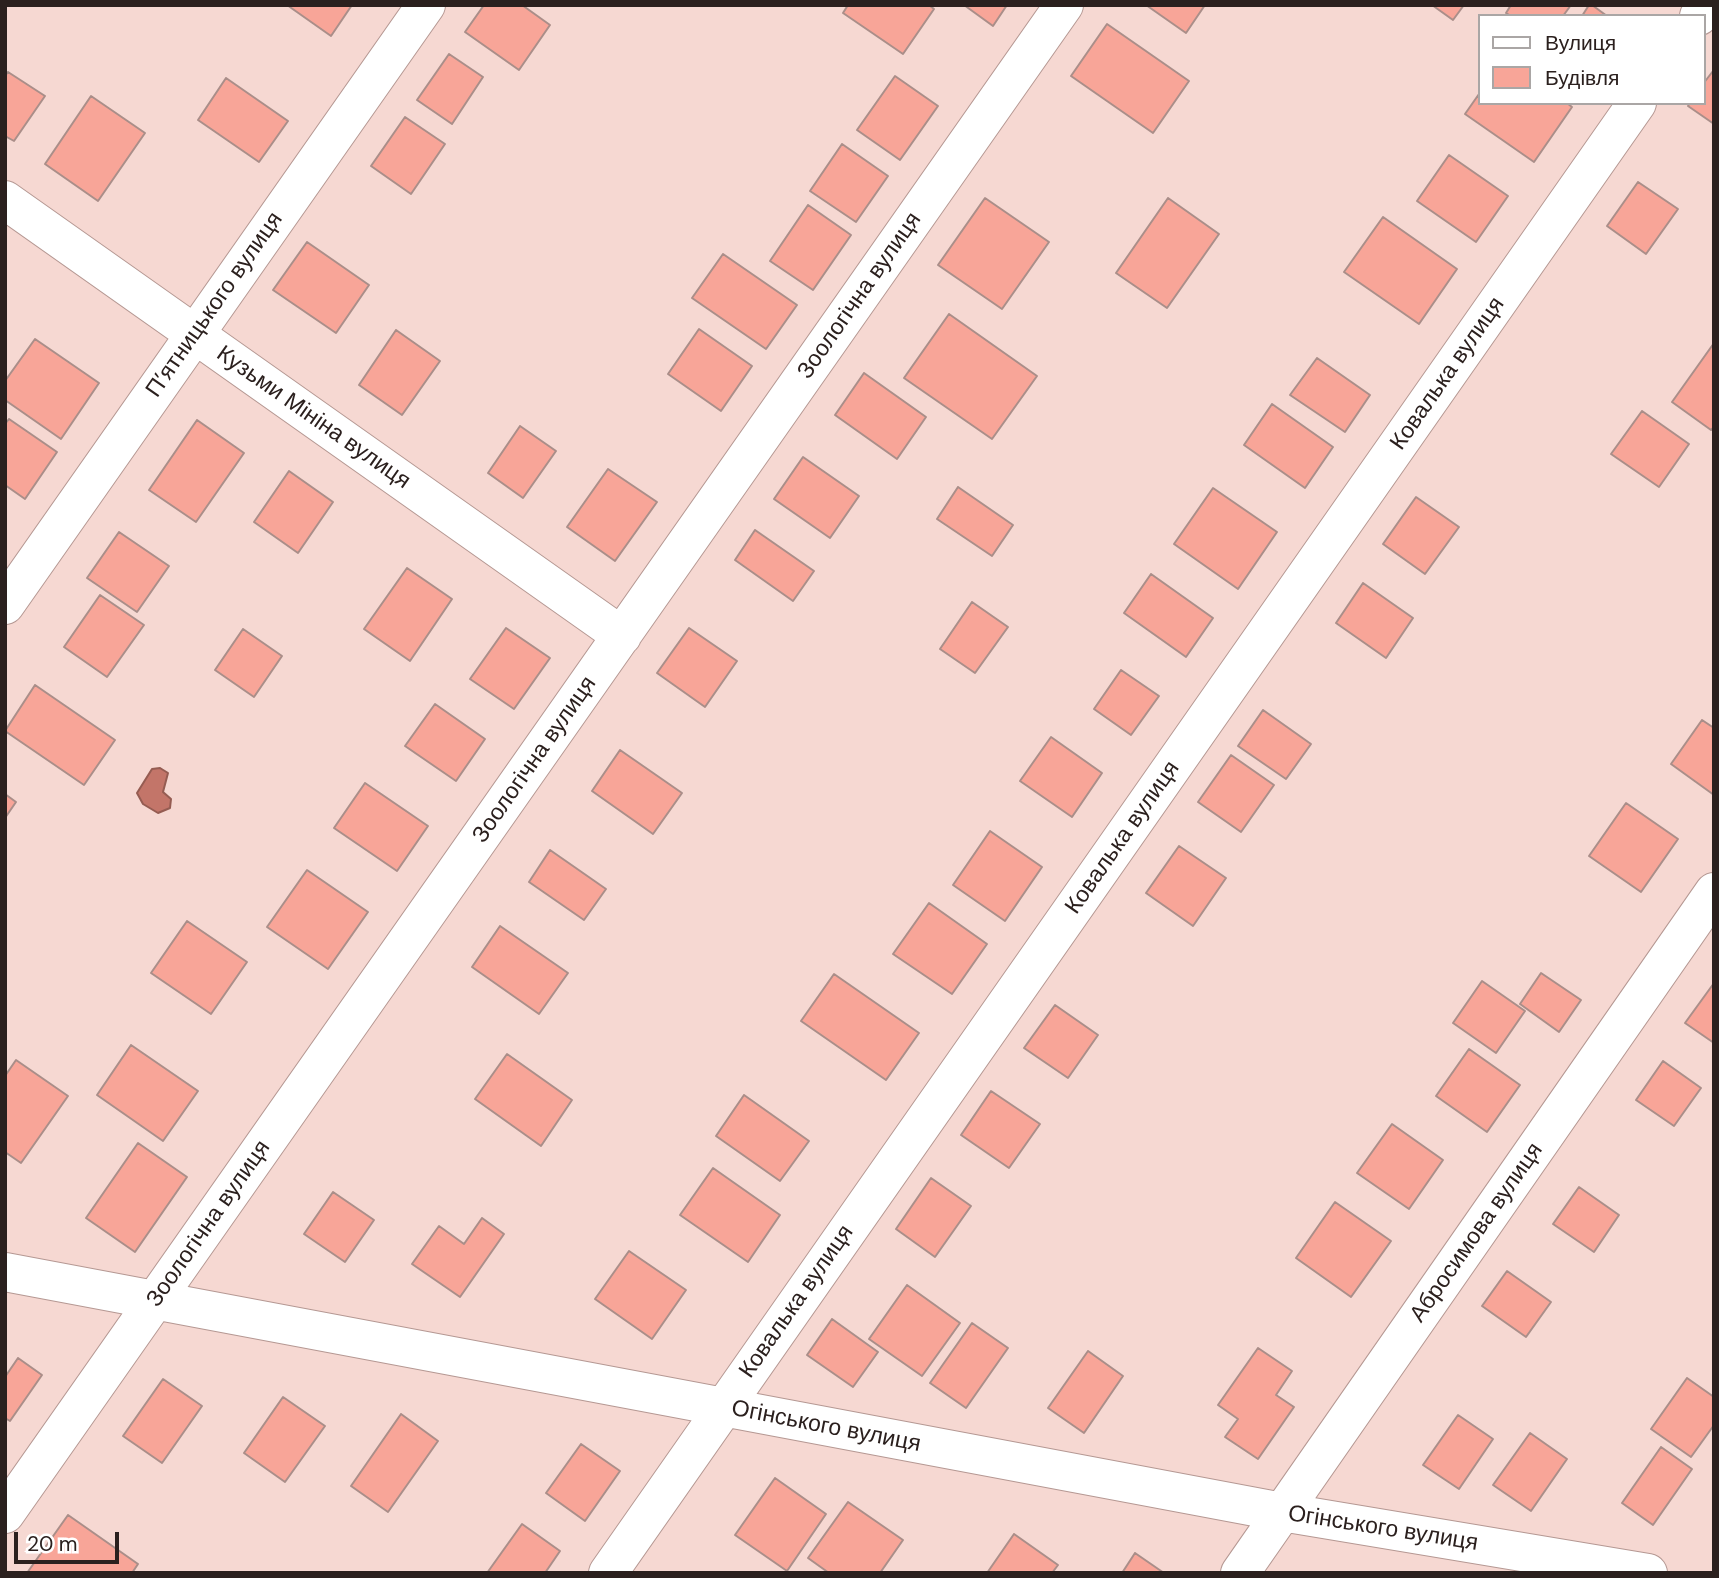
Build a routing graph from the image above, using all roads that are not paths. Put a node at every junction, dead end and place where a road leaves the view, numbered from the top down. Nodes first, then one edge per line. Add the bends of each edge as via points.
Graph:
1 (426, 5) edge
2 (1064, 5) edge
3 (1636, 105) edge
4 (5, 200) edge
5 (195, 334) junction
6 (5, 605) edge
7 (622, 636) junction
8 (1714, 892) edge
9 (5, 1272) edge
10 (155, 1300) junction
11 (723, 1408) junction
12 (1282, 1512) junction
13 (5, 1514) edge
14 (608, 1573) edge
15 (1240, 1573) edge
16 (1648, 1573) edge

1 - 5 street, П’ятницького вулиця
2 - 7 street, Зоологічна вулиця
3 - 11 street, Ковалька вулиця
4 - 5 street, Кузьми Мініна вулиця
5 - 6 street, П’ятницького вулиця
5 - 7 street, Кузьми Мініна вулиця
7 - 10 street, Зоологічна вулиця
8 - 12 street, Абросимова вулиця
9 - 10 street, Огінського вулиця
10 - 11 street, Огінського вулиця
10 - 13 street, Зоологічна вулиця
11 - 12 street, Огінського вулиця
11 - 14 street, Ковалька вулиця
12 - 15 street, Абросимова вулиця
12 - 16 street, Огінського вулиця

